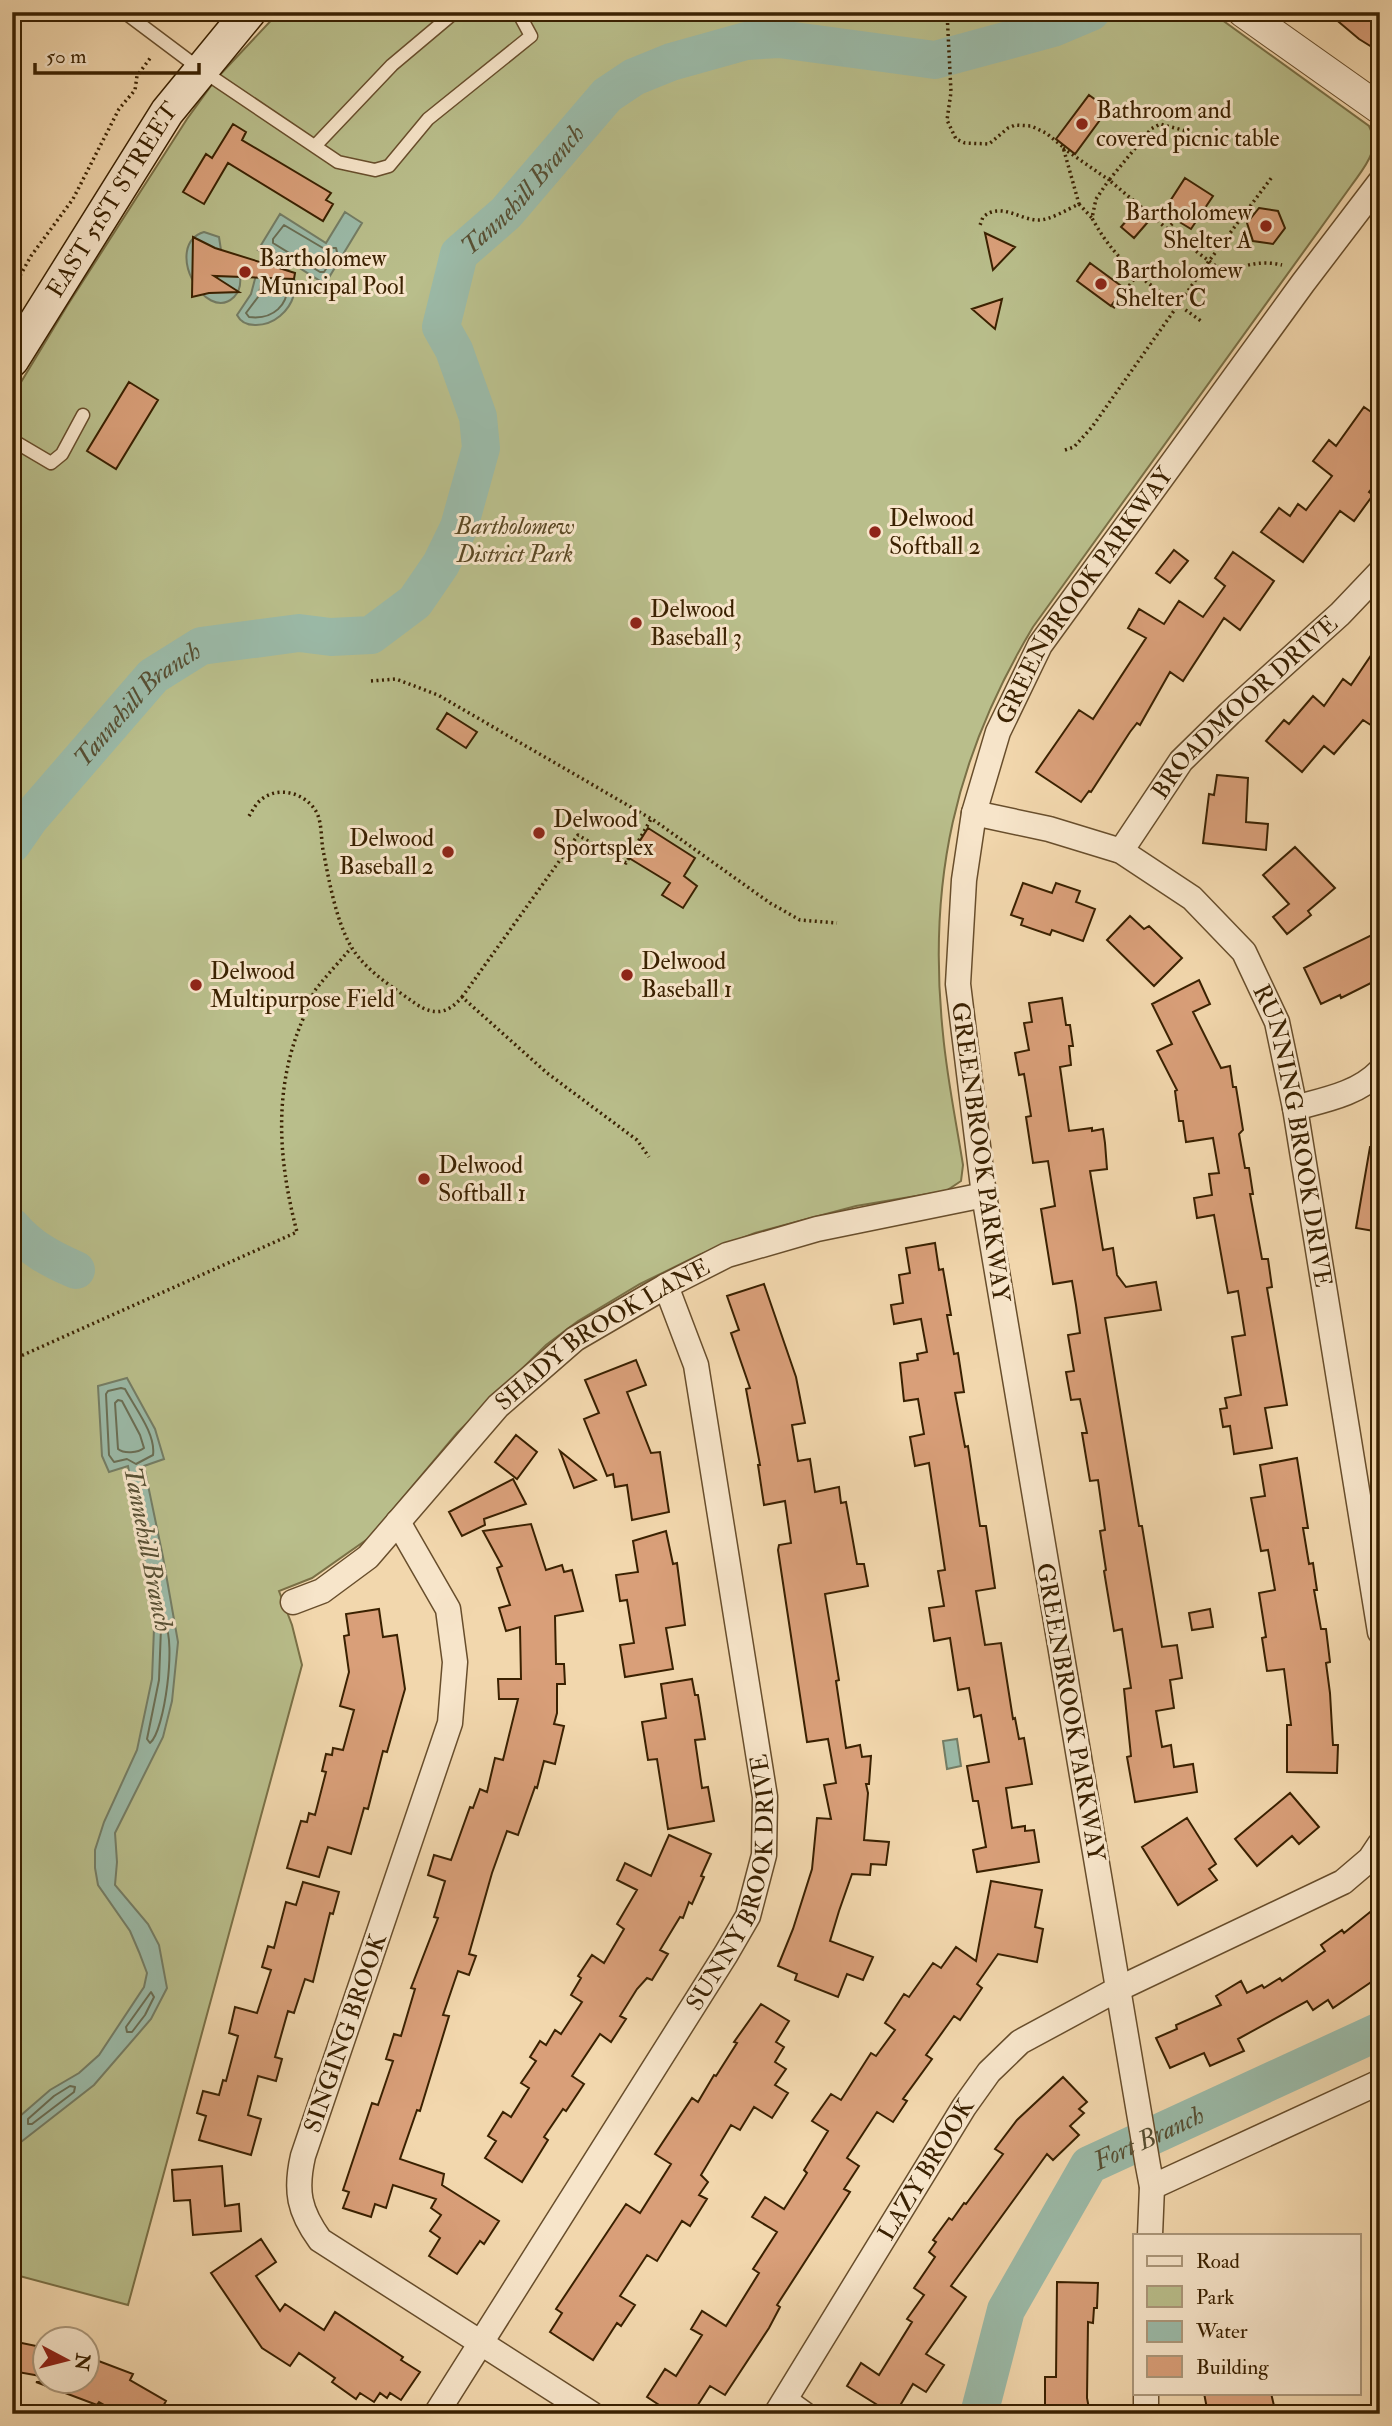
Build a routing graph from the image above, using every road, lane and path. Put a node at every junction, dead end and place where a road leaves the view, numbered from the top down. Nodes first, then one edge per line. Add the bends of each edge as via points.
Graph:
1 (124, 12) edge
2 (249, 12) edge
3 (455, 12) edge
4 (518, 12) edge
5 (947, 12) edge
6 (1243, 12) edge
7 (151, 57) dead end
8 (200, 69) junction
9 (1380, 109) edge
10 (1190, 132) dead end
11 (315, 146) junction
12 (1063, 147) junction
13 (1272, 177) dead end
14 (1109, 180) junction
15 (1380, 182) edge
16 (1079, 204) junction
17 (1209, 209) dead end
18 (1242, 215) junction
19 (1092, 218) junction
20 (1176, 220) dead end
21 (979, 228) dead end
22 (1167, 229) junction
23 (1209, 261) junction
24 (1282, 265) dead end
25 (1137, 275) junction
26 (12, 290) edge
27 (1178, 304) junction
28 (1113, 307) dead end
29 (1200, 321) dead end
30 (12, 360) edge
31 (83, 415) dead end
32 (12, 440) edge
33 (1065, 450) dead end
34 (1380, 572) edge
35 (371, 681) dead end
36 (974, 813) junction
37 (249, 816) dead end
38 (651, 819) junction
39 (1121, 851) junction
40 (837, 923) dead end
41 (351, 947) junction
42 (462, 997) junction
43 (1380, 1071) edge
44 (1295, 1108) junction
45 (649, 1157) dead end
46 (984, 1195) junction
47 (666, 1286) junction
48 (12, 1360) edge
49 (398, 1522) junction
50 (293, 1602) dead end
51 (1380, 1632) edge
52 (1380, 1844) edge
53 (1118, 1989) junction
54 (1380, 2082) edge
55 (1150, 2176) junction
56 (1150, 2234) edge
57 (481, 2345) junction
58 (1146, 2394) edge
59 (789, 2409) edge
60 (436, 2414) edge
61 (592, 2414) edge
62 (1146, 2414) edge

1 - 8 lane
2 - 8 main road, EAST 51ST STREET
3 - 11 lane via 392,65
4 - 11 lane via 531,36 428,118 389,166 376,170 355,167
5 - 12 path via 947,120 956,139 989,144 1008,128 1024,124
6 - 9 street
7 - 26 path via 137,75 135,90 119,109 73,199
8 - 11 lane
8 - 30 main road, EAST 51ST STREET via 167,112
10 - 14 path via 1160,124 1151,129
12 - 14 path
12 - 16 path
13 - 18 path
14 - 19 path via 1096,199
14 - 22 path
15 - 36 street, GREENBROOK PARKWAY via 1040,645 998,732
16 - 19 path
16 - 21 path via 1039,221 994,211 983,216
17 - 18 path
18 - 23 path
19 - 25 path via 1114,253
20 - 22 path
22 - 23 path
23 - 24 path via 1225,273 1258,263
23 - 27 path
25 - 27 path
25 - 28 path
27 - 29 path
27 - 33 path via 1092,427 1074,447
31 - 32 lane via 62,454 51,463
34 - 39 street, BROADMOOR DRIVE via 1181,761
35 - 38 path via 396,679 438,695
36 - 39 street, RUNNING BROOK DRIVE
36 - 46 street, GREENBROOK PARKWAY via 964,880 958,984
37 - 41 path via 263,798 282,792 298,795 312,806
38 - 40 path via 800,920
38 - 42 path via 626,863 578,835
39 - 44 street, RUNNING BROOK DRIVE via 1192,898 1244,952 1277,1022
41 - 42 path via 379,976 424,1009 441,1013
41 - 48 path via 315,991 284,1076 284,1163 297,1231
42 - 45 path via 547,1073 637,1140
43 - 44 street via 1344,1094
44 - 51 street, RUNNING BROOK DRIVE
46 - 47 street, SHADY BROOK LANE via 817,1229 727,1255
46 - 53 street, GREENBROOK PARKWAY
47 - 49 street, SHADY BROOK LANE via 575,1339 498,1406
47 - 57 street, SUNNY BROOK DRIVE via 696,1365 765,1797 764,1855 748,1916 732,1944
49 - 50 street, SHADY BROOK LANE via 368,1557 322,1591
49 - 57 street, SINGING BROOK via 448,1609 455,1662 450,1723 303,2155 300,2201 307,2223 320,2240
52 - 53 street via 1343,1882
53 - 55 street, GREENBROOK PARKWAY
53 - 59 street, LAZY BROOK via 1020,2042 989,2072 964,2107
54 - 55 street
55 - 56 street, GREENBROOK PARKWAY
57 - 60 street, SUNNY BROOK DRIVE
57 - 61 street, SINGING BROOK
58 - 62 street

